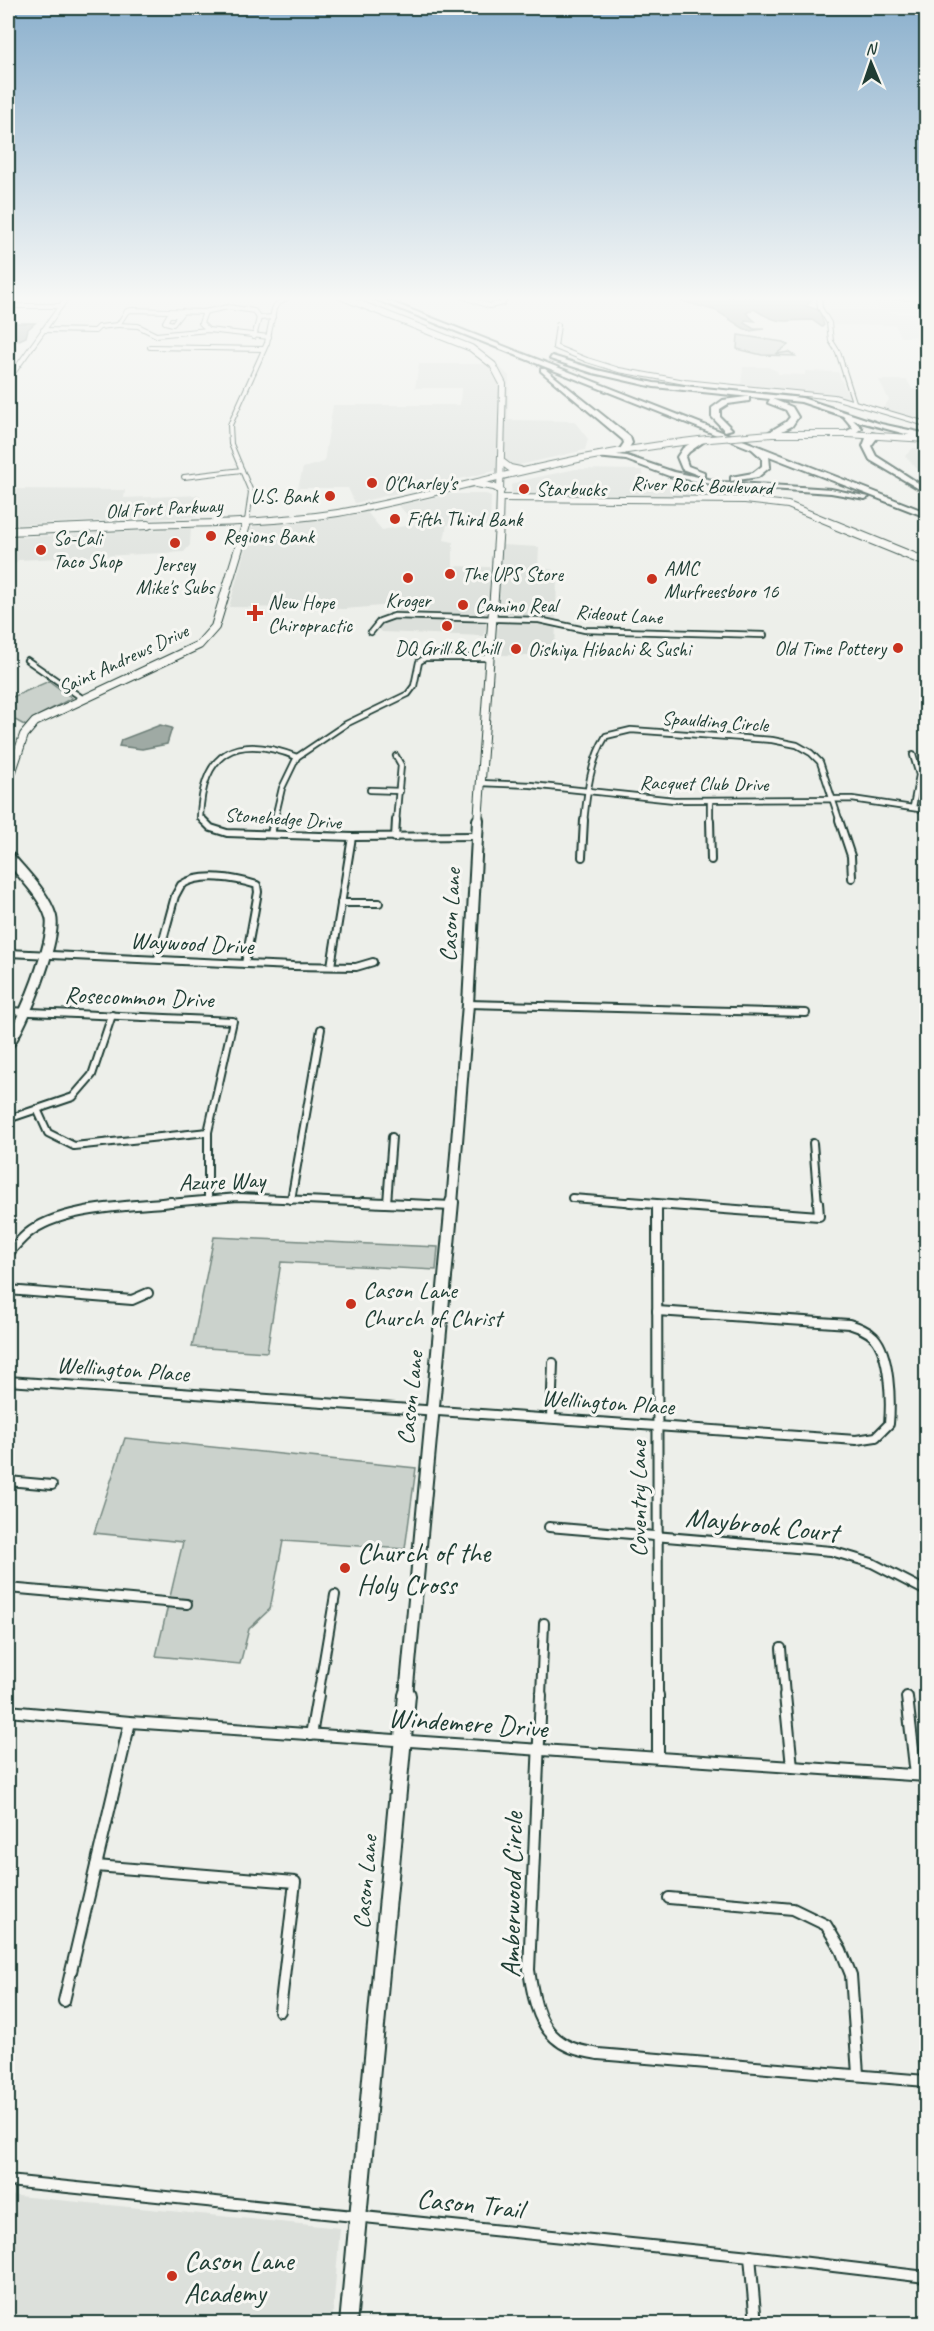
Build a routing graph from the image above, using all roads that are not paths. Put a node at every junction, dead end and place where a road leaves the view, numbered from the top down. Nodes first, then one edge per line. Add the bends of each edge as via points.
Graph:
1 (240, 405) edge
2 (503, 405) edge
3 (587, 405) edge
4 (647, 405) edge
5 (667, 405) edge
6 (723, 405) edge
7 (780, 405) edge
8 (817, 405) edge
9 (863, 405) edge
10 (823, 406) junction
11 (927, 424) edge
12 (728, 429) junction
13 (772, 434) junction
14 (848, 434) junction
15 (875, 435) junction
16 (706, 439) junction
17 (927, 439) edge
18 (743, 442) junction
19 (634, 450) junction
20 (622, 452) junction
21 (599, 455) junction
22 (502, 462) junction
23 (648, 465) junction
24 (242, 470) junction
25 (523, 471) junction
26 (502, 476) junction
27 (184, 477) dead end
28 (470, 483) junction
29 (927, 491) edge
30 (501, 495) junction
31 (927, 506) edge
32 (927, 515) edge
33 (247, 521) junction
34 (8, 531) edge
35 (927, 562) edge
36 (492, 618) junction
37 (371, 632) dead end
38 (764, 635) dead end
39 (489, 658) junction
40 (27, 660) dead end
41 (81, 698) junction
42 (913, 755) dead end
43 (396, 756) dead end
44 (297, 757) junction
45 (480, 781) junction
46 (8, 783) edge
47 (370, 789) dead end
48 (400, 791) junction
49 (589, 792) junction
50 (833, 798) junction
51 (710, 801) junction
52 (913, 807) junction
53 (927, 810) edge
54 (271, 834) junction
55 (477, 836) junction
56 (351, 837) junction
57 (395, 837) junction
58 (8, 856) edge
59 (582, 857) dead end
60 (711, 860) dead end
61 (852, 878) dead end
62 (341, 903) junction
63 (379, 903) dead end
64 (8, 953) edge
65 (46, 954) junction
66 (158, 958) junction
67 (373, 962) dead end
68 (245, 964) junction
69 (331, 966) junction
70 (468, 1004) junction
71 (8, 1011) edge
72 (24, 1012) junction
73 (806, 1013) dead end
74 (112, 1015) junction
75 (321, 1029) dead end
76 (8, 1044) edge
77 (37, 1109) junction
78 (8, 1119) edge
79 (208, 1132) junction
80 (392, 1137) dead end
81 (813, 1143) dead end
82 (208, 1198) junction
83 (572, 1198) dead end
84 (291, 1200) junction
85 (387, 1203) junction
86 (657, 1205) junction
87 (452, 1206) junction
88 (8, 1254) edge
89 (8, 1290) edge
90 (148, 1293) dead end
91 (657, 1311) junction
92 (553, 1363) dead end
93 (8, 1381) edge
94 (431, 1410) junction
95 (551, 1418) junction
96 (657, 1425) junction
97 (8, 1481) edge
98 (52, 1485) dead end
99 (549, 1527) dead end
100 (658, 1537) junction
101 (8, 1588) edge
102 (927, 1591) edge
103 (335, 1595) dead end
104 (187, 1604) dead end
105 (544, 1623) dead end
106 (781, 1648) dead end
107 (906, 1697) dead end
108 (8, 1711) edge
109 (130, 1722) junction
110 (311, 1735) junction
111 (400, 1741) junction
112 (537, 1749) junction
113 (658, 1757) junction
114 (792, 1767) junction
115 (922, 1775) edge
116 (96, 1866) junction
117 (669, 1898) dead end
118 (64, 2001) dead end
119 (280, 2011) dead end
120 (858, 2074) junction
121 (927, 2081) edge
122 (8, 2181) edge
123 (356, 2215) junction
124 (750, 2256) junction
125 (927, 2277) edge
126 (348, 2324) edge
127 (756, 2324) edge

1 - 24 street via 231,425 231,444
2 - 22 street, Cason Lane
3 - 20 highway via 627,439
4 - 18 highway
5 - 12 highway
6 - 12 highway via 716,408 716,417
7 - 13 highway via 792,413 792,421
8 - 10 highway
9 - 11 street
10 - 14 highway via 851,420 858,428
10 - 17 highway
12 - 31 highway
13 - 14 street, Old Fort Parkway
13 - 16 street, Old Fort Parkway, bridge
14 - 15 street, Old Fort Parkway
15 - 17 street, Old Fort Parkway
15 - 29 highway via 867,443 873,458
16 - 18 highway via 682,453 682,462 699,474 730,479 755,475 766,467 763,454
16 - 19 street, Old Fort Parkway
18 - 32 highway
19 - 20 street, Old Fort Parkway
19 - 23 highway via 633,456
20 - 21 street, Old Fort Parkway
21 - 23 highway
21 - 25 street, Old Fort Parkway
22 - 25 street
22 - 26 street, Cason Lane
23 - 32 highway via 722,484 831,491
24 - 27 street
24 - 33 street via 251,492
25 - 26 street, Old Fort Parkway
26 - 28 street, Old Fort Parkway
26 - 30 street, Cason Lane
28 - 30 street, River Rock Boulevard via 494,487
28 - 33 street, Old Fort Parkway via 362,509
30 - 35 street, River Rock Boulevard via 745,500 788,505
30 - 36 street, Cason Lane
33 - 34 street, Old Fort Parkway
33 - 41 street, Saint Andrews Drive via 215,627 208,636 185,652
36 - 37 street, Rideout Lane via 394,616 383,618
36 - 38 street, Rideout Lane via 542,620 585,630
36 - 39 street, Cason Lane
39 - 44 street via 425,658 419,662 414,686 408,694 346,724
39 - 45 street, Cason Lane
40 - 41 street
41 - 46 street, Saint Andrews Drive via 35,722 24,735
42 - 52 street via 920,775
43 - 48 street via 401,765
44 - 54 street via 282,788
44 - 54 street, Stonehedge Drive via 280,750 240,750 218,758 211,768 200,818 211,828 227,833
45 - 49 street, Racquet Club Drive
45 - 55 street, Cason Lane
47 - 48 street
48 - 57 street
49 - 50 street, Spaulding Circle via 600,742 610,734 630,730 772,740 797,746 820,762
49 - 51 street, Racquet Club Drive
49 - 59 street, Spaulding Circle
50 - 51 street, Racquet Club Drive
50 - 52 street, Racquet Club Drive
50 - 61 street, Spaulding Circle via 851,855
51 - 60 street
52 - 53 street, Racquet Club Drive
54 - 56 street, Stonehedge Drive
55 - 57 street, Stonehedge Drive
55 - 70 street, Cason Lane
56 - 57 street, Stonehedge Drive
56 - 62 street
58 - 65 street via 46,906 52,923
62 - 63 street
62 - 69 street
64 - 65 street, Waywood Drive
65 - 66 street, Waywood Drive
65 - 72 street
66 - 68 street, Waywood Drive
66 - 68 street via 180,886 205,878 249,881 257,885 258,892
67 - 69 street, Waywood Drive via 356,967
68 - 69 street, Waywood Drive
70 - 73 street
70 - 87 street, Cason Lane
71 - 72 street, Rosecommon Drive
72 - 74 street, Rosecommon Drive
72 - 76 street
74 - 77 street via 92,1075 73,1097
74 - 79 street, Rosecommon Drive via 233,1021
75 - 84 street
77 - 78 street
77 - 79 street via 48,1133 74,1146
79 - 82 street, Rosecommon Drive
80 - 85 street
81 - 86 street via 819,1216
82 - 84 street, Azure Way
82 - 88 street, Azure Way via 54,1219 28,1233
83 - 86 street
84 - 85 street, Azure Way
85 - 87 street, Azure Way
86 - 91 street, Coventry Lane
87 - 94 street, Cason Lane
89 - 90 street via 132,1300
91 - 96 street, Coventry Lane
91 - 96 street, Wellington Place via 861,1328 875,1338 882,1352 890,1417 885,1431 876,1437 856,1440
92 - 95 street
93 - 94 street, Wellington Place
94 - 95 street, Wellington Place
94 - 111 street, Cason Lane
95 - 96 street, Wellington Place
96 - 100 street, Coventry Lane
97 - 98 street
99 - 100 street, Maybrook Court
100 - 102 street, Maybrook Court via 831,1551 872,1563
100 - 113 street, Coventry Lane
101 - 104 street
103 - 110 street
105 - 112 street, Amberwood Circle
106 - 114 street
107 - 115 street
108 - 109 street, Windemere Drive
109 - 110 street, Windemere Drive
109 - 116 street
110 - 111 street, Windemere Drive
111 - 112 street, Windemere Drive
111 - 123 street, Cason Lane
112 - 113 street, Windemere Drive
112 - 120 street, Amberwood Circle via 529,1970 533,2002 543,2025 566,2045 598,2054
113 - 114 street, Windemere Drive
114 - 115 street, Windemere Drive
116 - 118 street
116 - 119 street via 296,1882
117 - 120 street via 793,1909 826,1925 851,1975
120 - 121 street, Amberwood Circle
122 - 123 street, Cason Trail
123 - 124 street, Cason Trail
123 - 126 street, Cason Lane
124 - 125 street, Cason Trail
124 - 127 street

